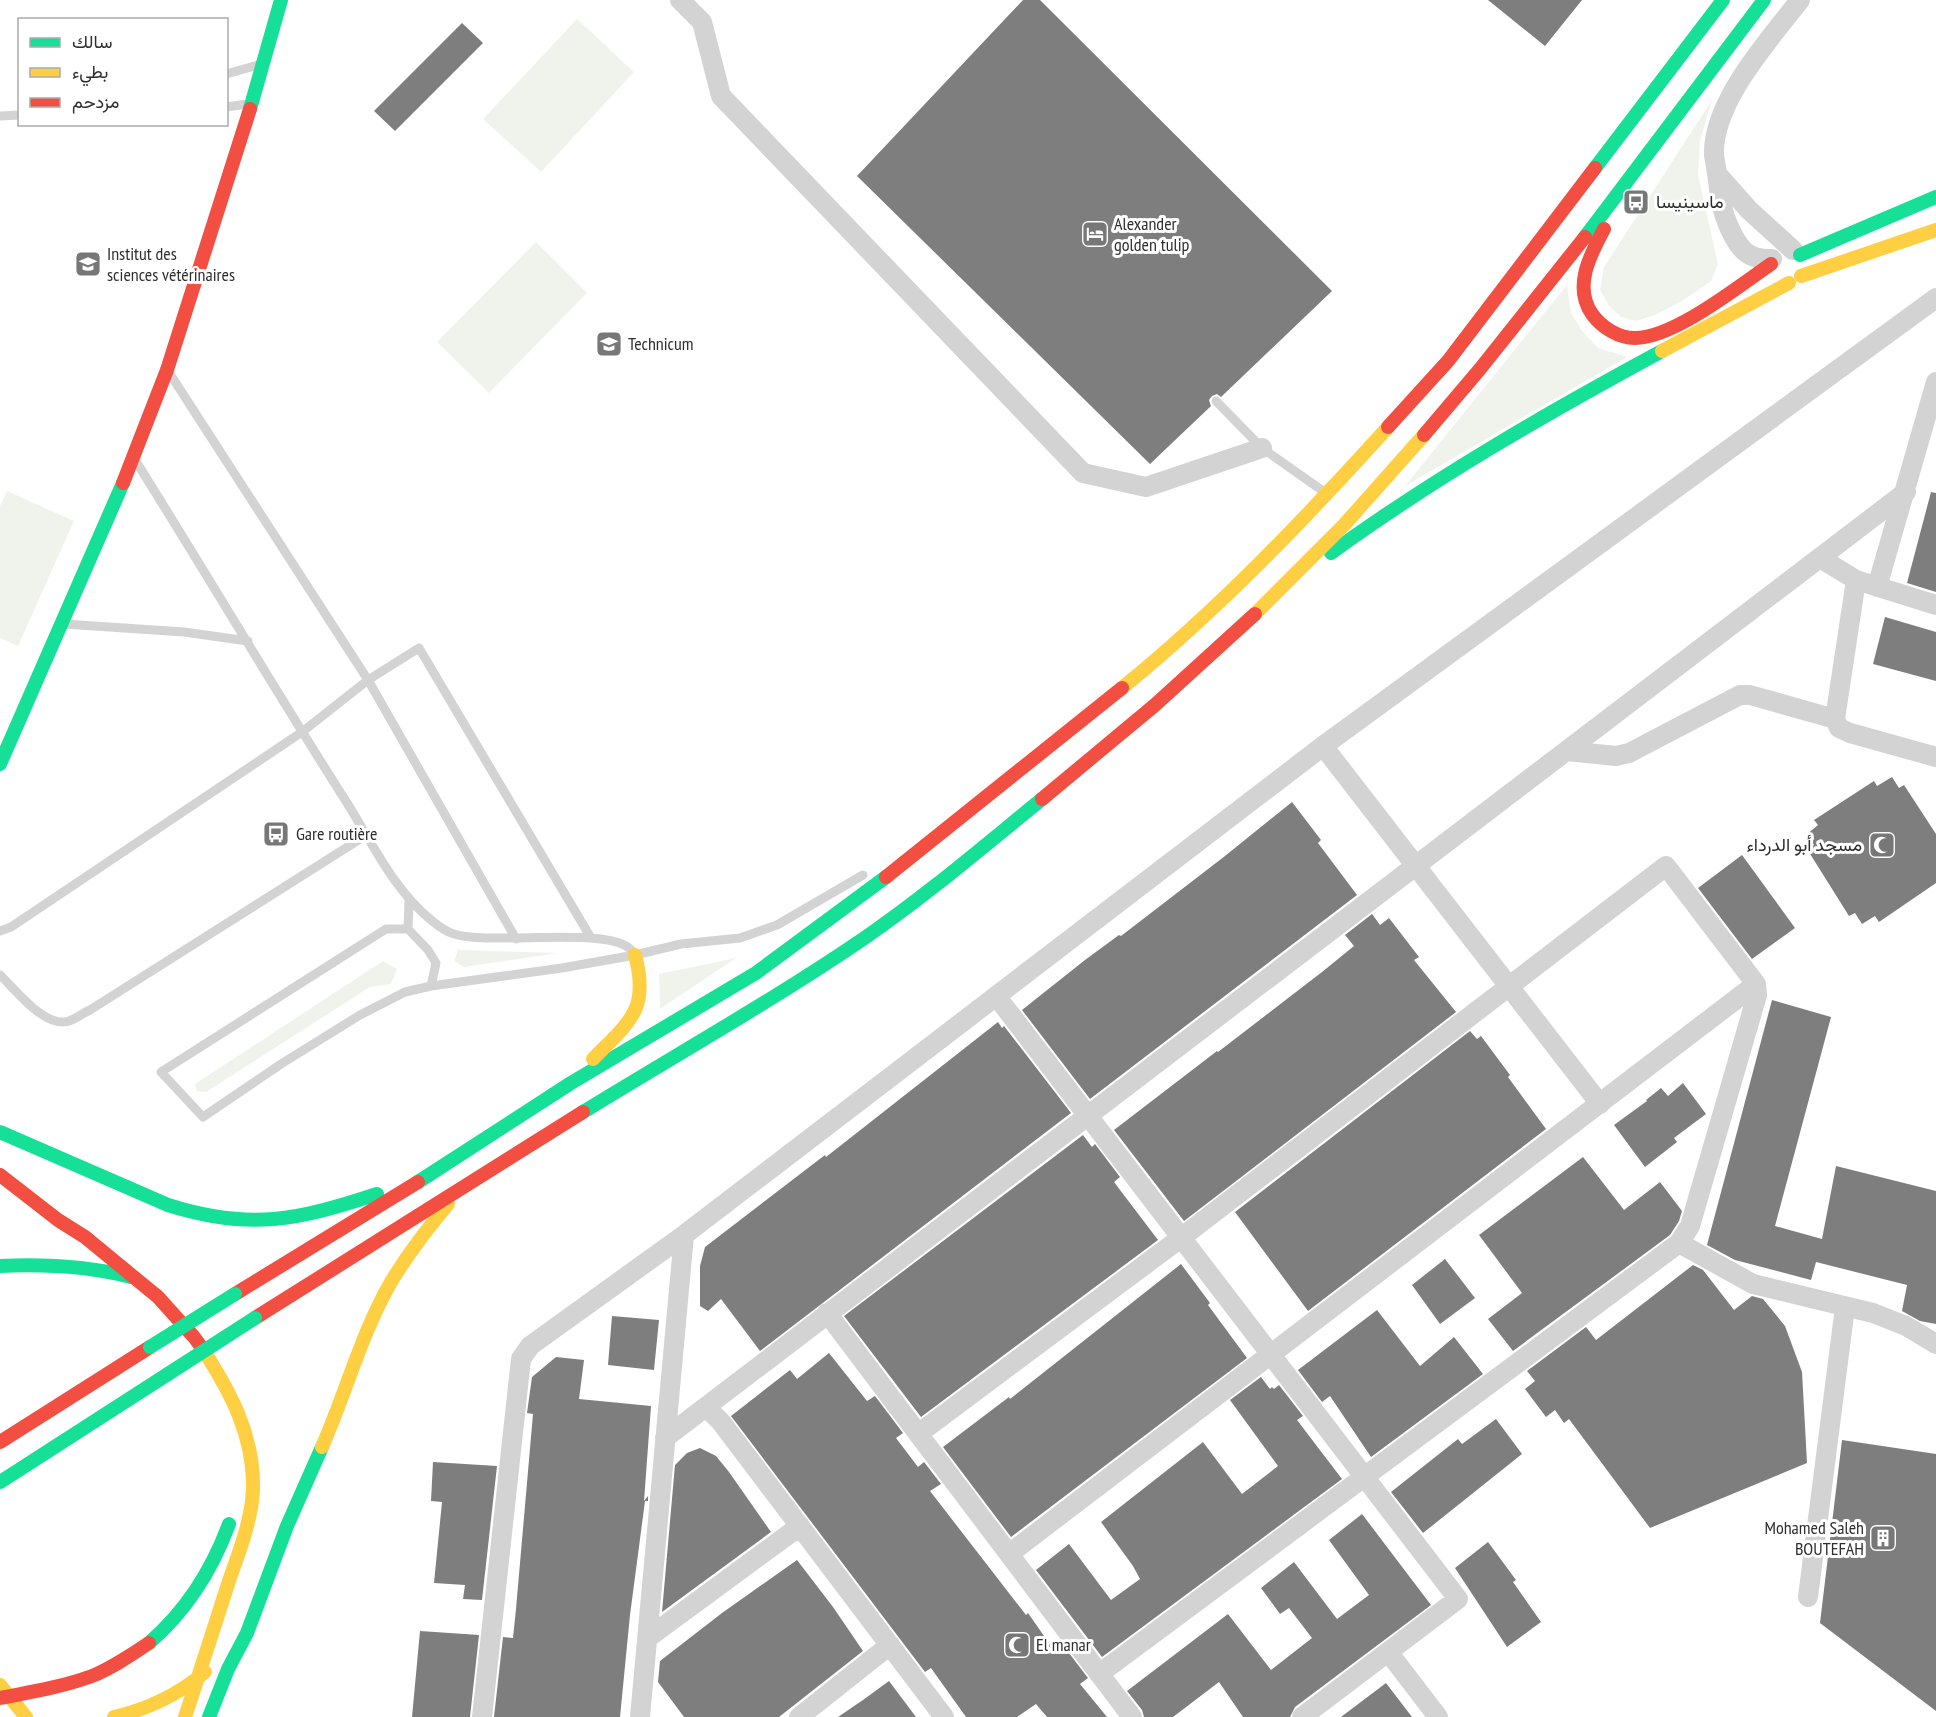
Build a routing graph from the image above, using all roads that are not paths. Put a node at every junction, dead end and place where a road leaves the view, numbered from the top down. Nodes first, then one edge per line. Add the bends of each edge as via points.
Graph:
1 (281, 0) edge
2 (680, 0) edge
3 (1723, 0) edge
4 (1764, 0) edge
5 (1800, 0) edge
6 (264, 64) junction
7 (228, 73) edge
8 (252, 104) junction
9 (228, 107) edge
10 (18, 115) edge
11 (0, 116) edge
12 (1633, 174) junction
13 (1717, 174) junction
14 (1936, 197) edge
15 (1936, 230) edge
16 (1797, 253) junction
17 (1772, 262) junction
18 (1795, 280) junction
19 (1936, 298) edge
20 (167, 370) junction
21 (1936, 382) edge
22 (1216, 401) dead end
23 (1262, 448) junction
24 (134, 458) junction
25 (1906, 492) junction
26 (1328, 494) junction
27 (1820, 558) junction
28 (1856, 580) junction
29 (1877, 587) junction
30 (1282, 590) junction
31 (1936, 605) edge
32 (61, 624) junction
33 (248, 641) junction
34 (368, 680) junction
35 (1835, 719) junction
36 (302, 732) junction
37 (1323, 746) junction
38 (1567, 751) junction
39 (1936, 757) edge
40 (0, 764) edge
41 (970, 810) junction
42 (368, 834) junction
43 (902, 851) dead end
44 (1416, 867) junction
45 (873, 869) dead end
46 (409, 901) junction
47 (408, 929) junction
48 (0, 931) edge
49 (591, 938) junction
50 (516, 939) junction
51 (635, 955) junction
52 (0, 975) edge
53 (1756, 984) junction
54 (431, 986) junction
55 (1509, 987) junction
56 (997, 997) junction
57 (571, 1083) junction
58 (1600, 1104) junction
59 (1089, 1114) junction
60 (0, 1132) edge
61 (485, 1172) junction
62 (0, 1175) edge
63 (421, 1180) junction
64 (10, 1203) dead end
65 (58, 1220) junction
66 (684, 1235) junction
67 (1182, 1237) junction
68 (1678, 1243) junction
69 (0, 1266) edge
70 (132, 1277) junction
71 (1845, 1307) junction
72 (827, 1313) junction
73 (1936, 1344) edge
74 (1272, 1355) junction
75 (706, 1407) junction
76 (241, 1425) junction
77 (918, 1434) junction
78 (664, 1438) junction
79 (0, 1442) edge
80 (1365, 1477) junction
81 (239, 1481) dead end
82 (0, 1482) edge
83 (233, 1511) dead end
84 (800, 1526) junction
85 (1009, 1554) junction
86 (1808, 1597) dead end
87 (247, 1633) junction
88 (649, 1637) junction
89 (890, 1645) junction
90 (1389, 1653) junction
91 (1100, 1674) junction
92 (198, 1679) junction
93 (0, 1685) edge
94 (0, 1698) edge
95 (26, 1717) edge
96 (114, 1717) edge
97 (185, 1717) edge
98 (209, 1717) edge
99 (482, 1717) edge
100 (640, 1717) edge
101 (799, 1717) edge
102 (945, 1717) edge
103 (1132, 1717) edge
104 (1302, 1717) edge
105 (1438, 1717) edge

1 - 6 main road
2 - 23 street via 702,22 721,96 1083,473 1146,487
3 - 26 main road via 1448,361
4 - 12 main road
5 - 13 street via 1731,96 1719,123 1714,153
6 - 7 lane
6 - 8 main road
8 - 9 lane
8 - 20 main road
10 - 11 lane
12 - 17 main road via 1583,275 1587,307 1606,328 1628,337 1663,331
12 - 30 main road via 1436,421
13 - 16 street via 1749,210
13 - 17 street via 1719,202 1737,244 1749,256
14 - 16 main road
15 - 18 main road
16 - 17 main road via 1783,250
16 - 18 main road via 1804,266
17 - 18 main road via 1776,278
18 - 30 main road via 1482,453 1354,536
19 - 37 street
20 - 24 main road
20 - 34 lane
21 - 25 street
22 - 23 lane
23 - 26 lane
24 - 32 main road
24 - 33 lane
25 - 27 street
25 - 29 street
26 - 41 main road via 1192,628
27 - 28 street
27 - 38 street
28 - 29 street
28 - 35 street
29 - 31 street
30 - 61 main road via 1116,739 867,936
32 - 33 lane via 184,632
32 - 40 main road
33 - 36 lane
34 - 36 lane
34 - 49 lane via 420,648
34 - 50 lane
35 - 38 street via 1740,695 1629,753 1616,756
35 - 39 street via 1839,728 1851,733
36 - 42 lane
36 - 48 lane
37 - 44 street
37 - 56 street
38 - 44 street
41 - 43 lane
41 - 57 main road via 756,973
42 - 46 lane
42 - 52 lane via 67,1022 39,1014
44 - 55 street
44 - 59 street
45 - 51 lane via 777,925 740,938 681,944
46 - 47 lane
46 - 50 lane via 454,934
47 - 54 lane via 436,963
47 - 54 lane via 386,929 161,1072 203,1116 360,1016 405,992
49 - 50 lane
49 - 51 lane via 628,946
51 - 54 lane
51 - 57 main road via 641,980 641,996 635,1010
53 - 55 street via 1666,866
53 - 58 street
53 - 68 street via 1757,995 1690,1226
55 - 58 street
55 - 67 street
56 - 59 street
56 - 66 street
57 - 63 main road
58 - 74 street
59 - 67 street
59 - 72 street
60 - 63 main road via 168,1205 222,1220 263,1222 306,1216
61 - 82 main road, bridge
61 - 87 main road via 444,1208 390,1284 287,1526
62 - 65 main road
63 - 79 main road, bridge
64 - 65 main road
65 - 70 main road via 86,1237
66 - 78 street
66 - 99 street via 530,1346 521,1359
67 - 74 street
67 - 77 street
68 - 71 street via 1753,1284
68 - 80 street
69 - 70 main road via 54,1264
70 - 76 main road via 158,1297 194,1337 225,1383
71 - 73 street via 1906,1326
71 - 86 street
72 - 75 street
72 - 77 street
74 - 80 street
74 - 85 street
75 - 78 street
75 - 84 street
76 - 81 main road
76 - 92 main road via 250,1452 253,1489 245,1532
77 - 85 street
78 - 88 street
80 - 90 street via 1458,1599
80 - 91 street
83 - 94 main road, bridge via 202,1577 165,1631 94,1676 52,1689
84 - 88 street
84 - 89 street
85 - 91 street
87 - 92 main road
87 - 98 main road
88 - 100 street
89 - 101 street
89 - 102 street
90 - 104 street
90 - 105 street
91 - 103 street
92 - 96 main road via 159,1702
92 - 97 main road
93 - 95 main road

